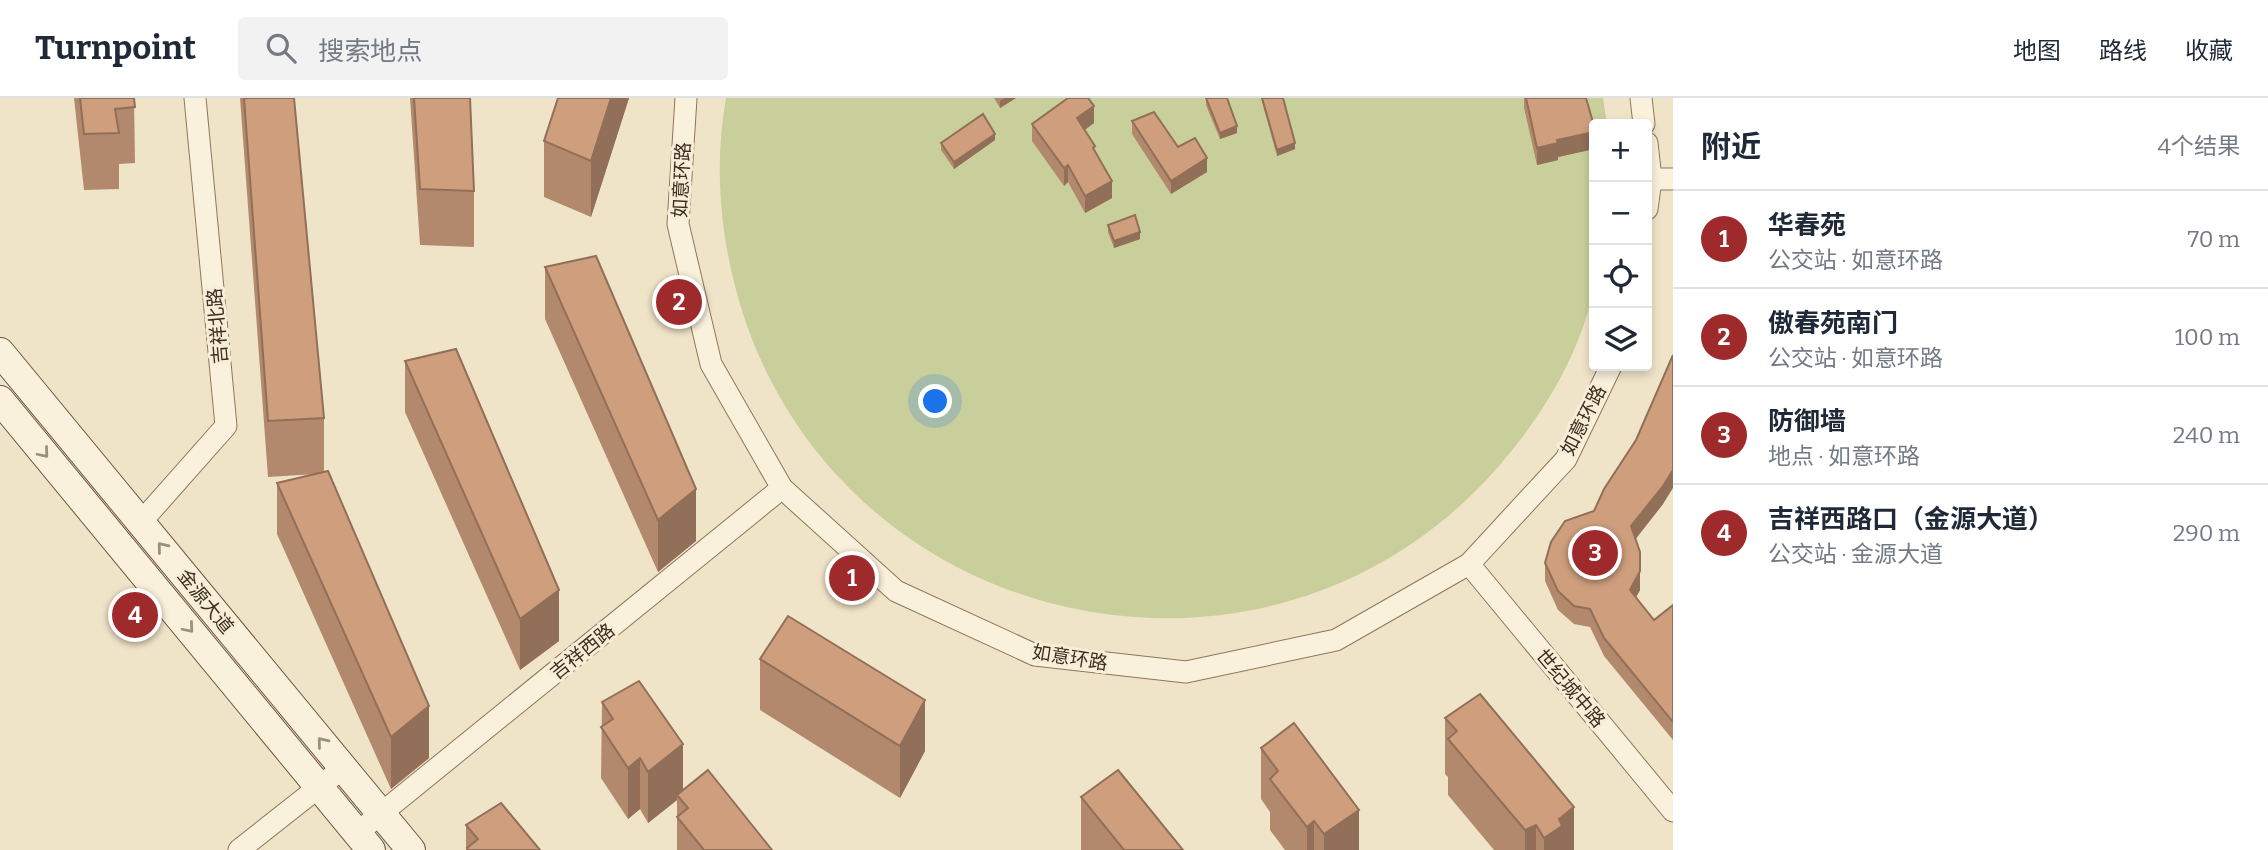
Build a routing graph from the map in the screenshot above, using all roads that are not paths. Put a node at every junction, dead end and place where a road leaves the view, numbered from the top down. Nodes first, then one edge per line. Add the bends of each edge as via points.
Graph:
1 (195, 98) edge
2 (685, 98) edge
3 (1641, 98) edge
4 (1643, 119) edge
5 (1652, 179) edge
6 (1673, 179) edge
7 (0, 352) edge
8 (1609, 371) edge
9 (0, 400) edge
10 (782, 488) junction
11 (141, 522) junction
12 (1469, 564) junction
13 (343, 768) junction
14 (320, 787) junction
15 (1673, 811) edge
16 (381, 814) junction
17 (364, 841) edge
18 (239, 850) edge
19 (411, 850) edge

1 - 11 street, 吉祥北路 via 226,426
2 - 10 street, 如意环路 via 678,224 711,364
3 - 4 street
5 - 6 street
7 - 11 street, 金源大道
8 - 12 street, 如意环路 via 1566,459
9 -> 14 street, 金源大道
10 - 12 street, 如意环路 via 895,592 1035,655 1186,672 1336,640
10 - 16 street, 吉祥西路
13 -> 11 street, 金源大道
12 - 15 street, 世纪城中路
13 - 14 street
13 - 16 street, 金源大道
14 - 17 street, 金源大道
14 - 18 street
16 - 17 street, 吉祥西路
16 - 19 street, 金源大道

